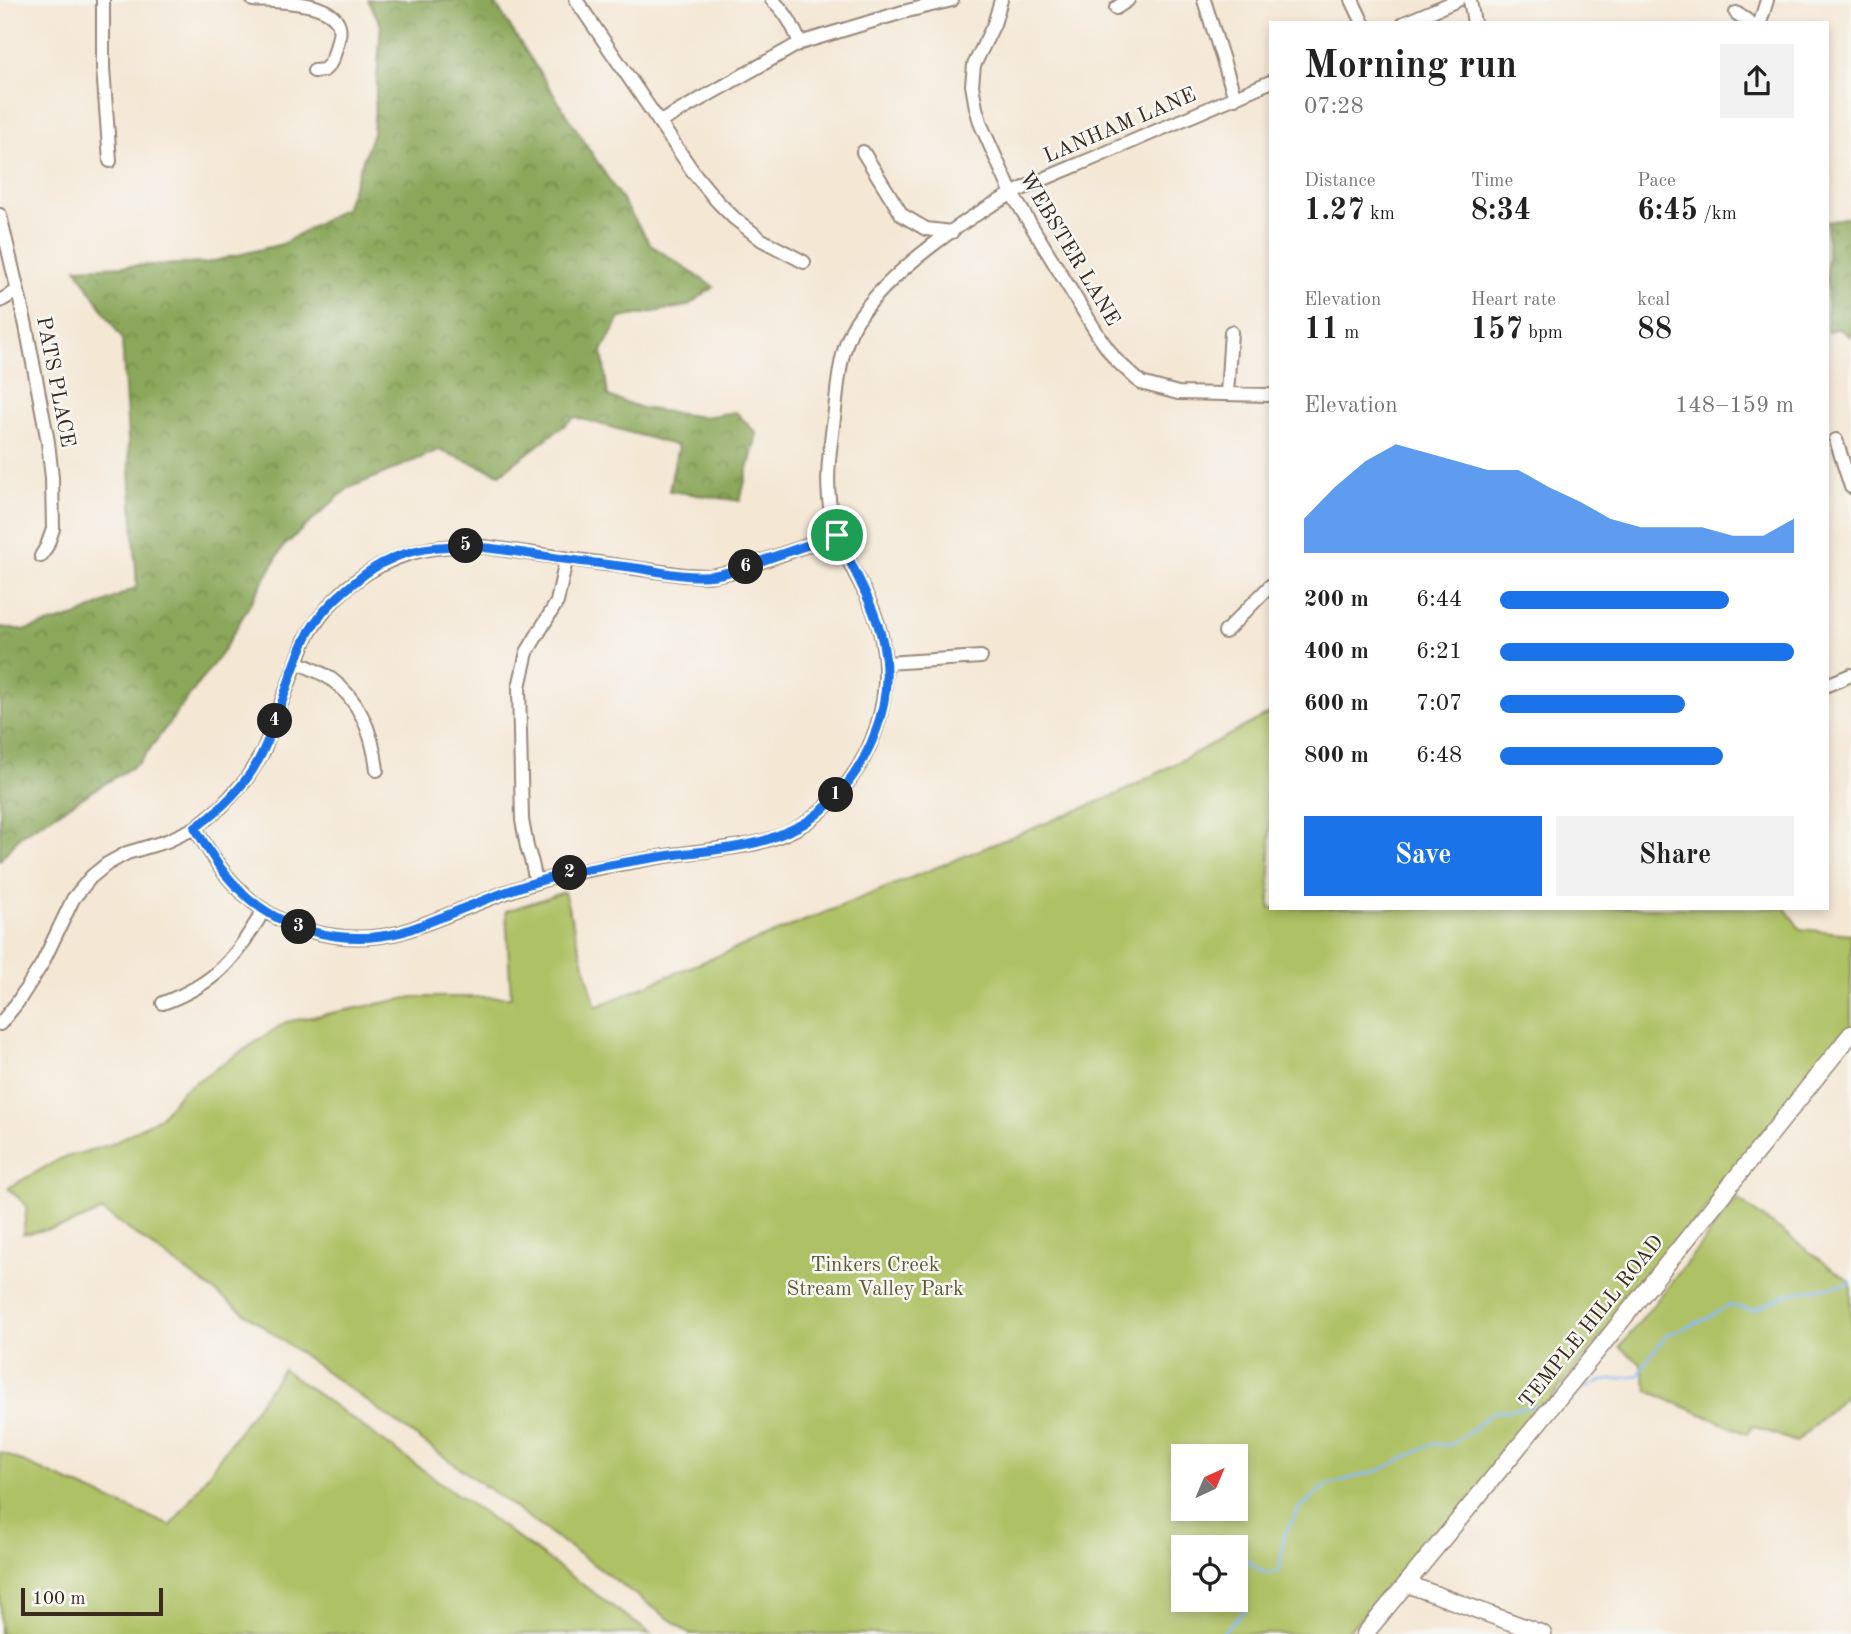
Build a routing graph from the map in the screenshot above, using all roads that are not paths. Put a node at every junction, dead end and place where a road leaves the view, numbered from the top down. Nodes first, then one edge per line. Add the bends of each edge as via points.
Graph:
1 (103, 0) edge
2 (253, 0) edge
3 (576, 0) edge
4 (772, 0) edge
5 (952, 0) edge
6 (1000, 0) edge
7 (1128, 0) edge
8 (1204, 0) edge
9 (1352, 0) edge
10 (1458, 0) edge
11 (1470, 0) edge
12 (1767, 0) edge
13 (278, 1) edge
14 (1116, 8) dead end
15 (1736, 13) dead end
16 (1362, 21) edge
17 (1409, 21) edge
18 (1474, 21) edge
19 (1756, 21) edge
20 (1759, 21) edge
21 (800, 43) junction
22 (314, 71) dead end
23 (1269, 82) edge
24 (1235, 98) junction
25 (660, 122) junction
26 (863, 152) dead end
27 (110, 161) dead end
28 (1012, 194) junction
29 (0, 215) edge
30 (948, 234) junction
31 (804, 261) dead end
32 (17, 291) junction
33 (0, 301) edge
34 (1231, 332) dead end
35 (1227, 394) junction
36 (1269, 395) edge
37 (1836, 440) dead end
38 (1851, 487) edge
39 (837, 535) junction
40 (41, 556) dead end
41 (566, 560) junction
42 (1269, 587) edge
43 (1225, 632) dead end
44 (981, 657) dead end
45 (297, 662) junction
46 (886, 663) junction
47 (1851, 675) edge
48 (1829, 684) edge
49 (377, 770) dead end
50 (195, 828) junction
51 (536, 882) junction
52 (264, 910) junction
53 (163, 1003) dead end
54 (0, 1024) edge
55 (1851, 1034) edge
56 (1407, 1584) junction
57 (1365, 1634) edge
58 (1543, 1634) edge

1 - 27 street
2 - 13 street
3 - 25 street
4 - 21 street
5 - 21 street
6 - 28 street, WEBSTER LANE via 974,65 972,85 981,125
7 - 14 street
8 - 24 street
9 - 16 street
10 - 17 street
11 - 18 street
12 - 20 street
13 - 22 street via 322,7 339,21 341,32 332,61 324,70
15 - 19 street
21 - 25 street
23 - 24 street, LANHAM LANE
24 - 28 street, LANHAM LANE
25 - 31 street via 694,173 734,218 762,240
26 - 30 street via 902,215 926,229
28 - 30 street, LANHAM LANE
28 - 35 street, WEBSTER LANE via 1115,359 1141,383 1178,393
29 - 32 street, PATS PLACE
30 - 39 street, LANHAM LANE via 883,288 858,318 849,338 841,362 828,476
32 - 33 street
32 - 40 street, PATS PLACE via 44,413 52,478 52,529
34 - 35 street
35 - 36 street, WEBSTER LANE
37 - 38 street
39 - 41 street via 709,576
39 - 46 street, LANHAM LANE via 872,608
41 - 45 street via 476,546 414,551 372,570 339,596 311,629
41 - 51 street via 557,602 527,652 519,687 522,820
42 - 43 street
44 - 46 street
45 - 49 street via 332,680 352,700 373,741
45 - 50 street via 254,769 221,807
46 - 51 street, LANHAM LANE via 879,724 868,751 853,776 805,823 745,845
47 - 48 street
50 - 52 street, LANHAM LANE via 225,874
50 - 54 street via 127,853 92,877 73,899 42,964
51 - 52 street, LANHAM LANE via 392,934 358,937 314,932
52 - 53 street via 223,968 201,986
55 - 56 main road, TEMPLE HILL ROAD
56 - 57 main road, TEMPLE HILL ROAD
56 - 58 main road

